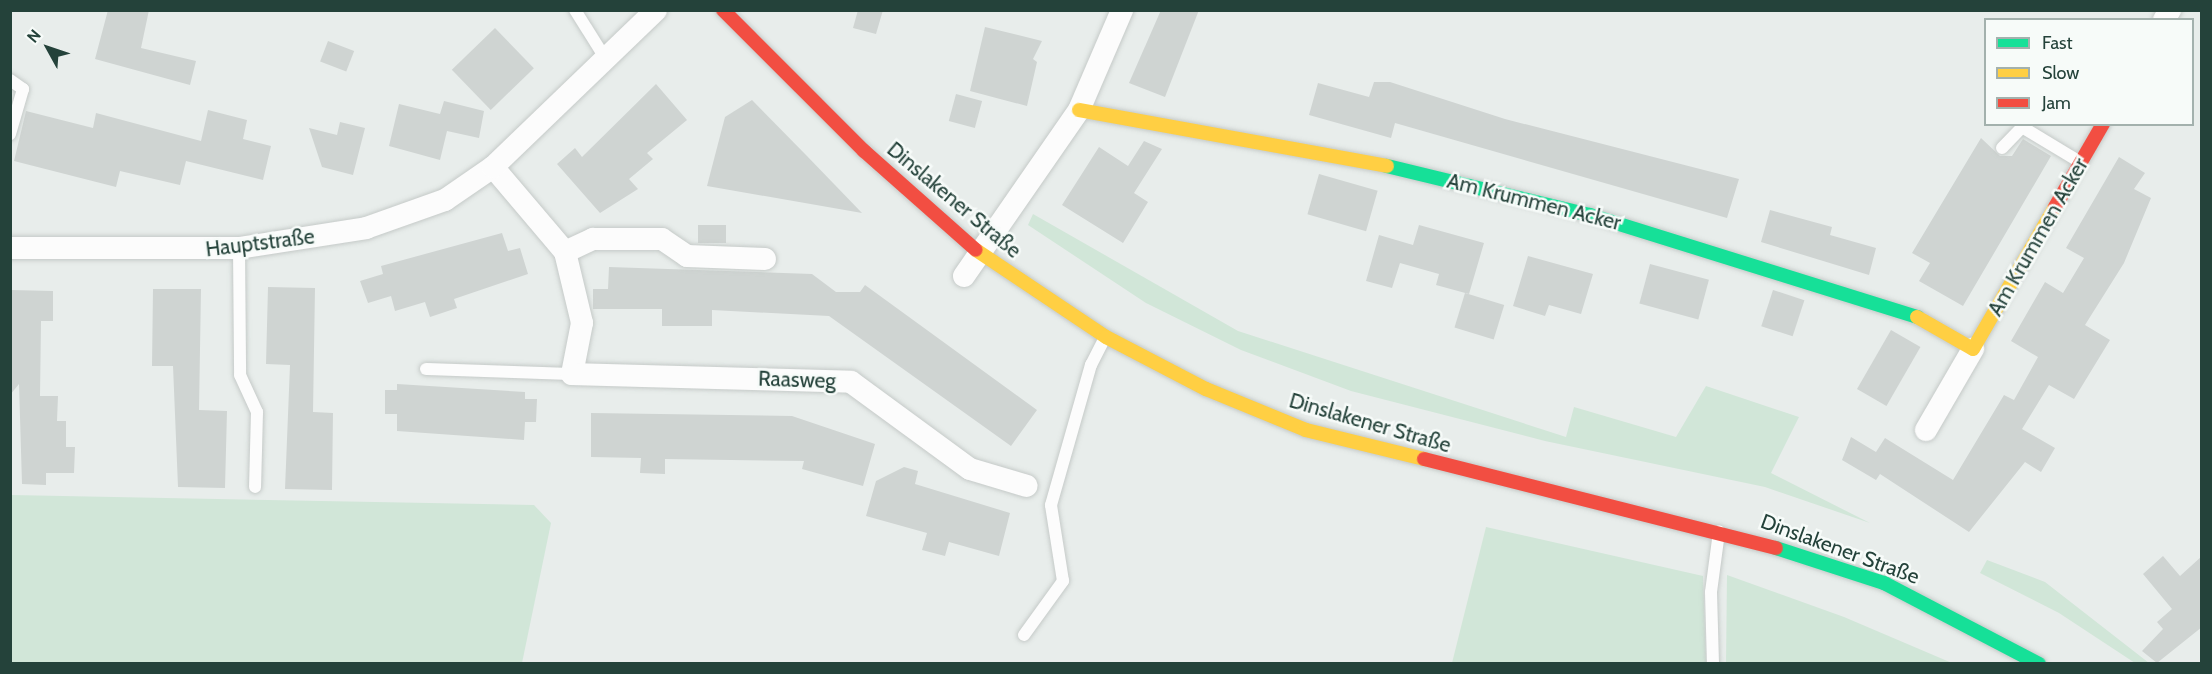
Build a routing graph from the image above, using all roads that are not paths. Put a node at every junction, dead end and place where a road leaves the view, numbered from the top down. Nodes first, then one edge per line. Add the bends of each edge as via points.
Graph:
1 (574, 10) edge
2 (656, 10) edge
3 (723, 10) edge
4 (1122, 10) edge
5 (607, 62) junction
6 (10, 80) edge
7 (1079, 110) junction
8 (2102, 126) edge
9 (10, 134) edge
10 (2002, 148) dead end
11 (2081, 163) junction
12 (493, 167) junction
13 (10, 248) edge
14 (239, 248) junction
15 (565, 252) junction
16 (980, 255) junction
17 (765, 260) dead end
18 (964, 276) dead end
19 (1106, 337) junction
20 (1973, 349) junction
21 (426, 369) dead end
22 (572, 374) junction
23 (1926, 430) dead end
24 (1027, 486) dead end
25 (255, 487) dead end
26 (1719, 530) junction
27 (1024, 635) dead end
28 (1713, 663) edge
29 (2039, 663) edge

1 - 5 lane
2 - 5 street, Hauptstraße
3 - 16 main road, Dinslakener Straße via 864,151
4 - 7 street
5 - 12 street, Hauptstraße
6 - 9 lane via 22,89
7 - 16 street
7 - 20 main road, Am Krummen Acker via 1412,171 1590,215 1905,311
8 - 11 main road, Am Krummen Acker
10 - 11 lane via 2022,128
11 - 20 main road, Am Krummen Acker
12 - 14 street, Hauptstraße via 445,200 366,228
12 - 15 street
13 - 14 street, Hauptstraße
14 - 25 lane via 240,375 257,412
15 - 17 street via 593,240 662,239 687,256
15 - 22 street via 582,323
16 - 18 street
16 - 19 main road, Dinslakener Straße
19 - 26 main road, Dinslakener Straße via 1206,388 1306,430
19 - 27 lane via 1091,365 1051,505 1063,581
20 - 23 street, Am Krummen Acker
21 - 22 lane
22 - 24 street, Raasweg via 851,382 970,469
26 - 28 lane via 1711,592
26 - 29 main road, Dinslakener Straße via 1884,583

